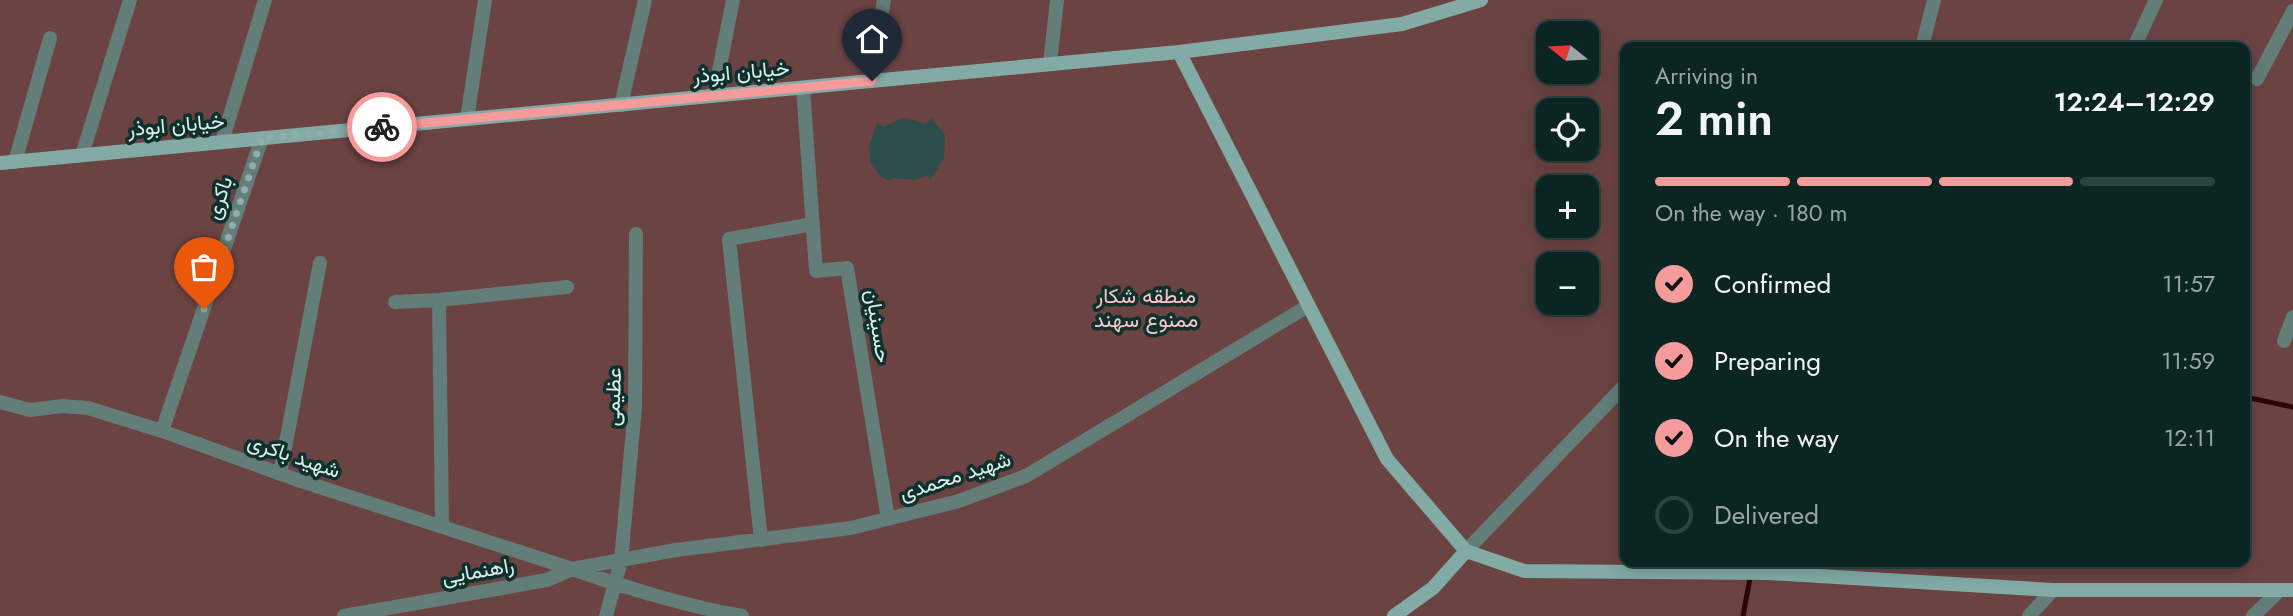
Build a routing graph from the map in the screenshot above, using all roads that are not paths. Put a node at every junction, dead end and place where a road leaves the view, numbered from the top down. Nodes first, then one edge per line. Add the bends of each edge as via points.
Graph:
1 (130, 0) edge
2 (265, 0) edge
3 (485, 0) edge
4 (645, 0) edge
5 (733, 0) edge
6 (884, 0) edge
7 (1058, 0) edge
8 (1481, 0) edge
9 (1934, 0) edge
10 (2156, 0) edge
11 (2286, 0) edge
12 (2293, 4) edge
13 (2293, 11) edge
14 (50, 38) dead end
15 (1924, 42) edge
16 (2136, 42) edge
17 (1179, 52) junction
18 (1050, 64) junction
19 (2257, 79) dead end
20 (872, 81) junction
21 (803, 88) junction
22 (714, 96) junction
23 (621, 105) junction
24 (467, 119) junction
25 (262, 138) junction
26 (222, 142) junction
27 (82, 155) junction
28 (15, 162) junction
29 (0, 163) edge
30 (813, 224) junction
31 (636, 234) dead end
32 (320, 263) dead end
33 (567, 287) dead end
34 (439, 300) junction
35 (395, 302) dead end
36 (1308, 306) junction
37 (2293, 317) edge
38 (2284, 341) dead end
39 (1620, 390) edge
40 (0, 402) edge
41 (162, 431) junction
42 (280, 474) junction
43 (887, 519) junction
44 (442, 527) junction
45 (761, 540) junction
46 (1466, 551) junction
47 (621, 561) junction
48 (572, 569) junction
49 (615, 584) junction
50 (2053, 590) junction
51 (2286, 591) edge
52 (344, 616) edge
53 (606, 616) edge
54 (742, 616) edge
55 (1394, 616) edge
56 (2029, 616) edge
57 (2253, 616) edge

1 - 27 street
2 - 26 street
3 - 24 street
4 - 23 street
5 - 22 street
6 - 20 street
7 - 18 street
8 - 17 main road, خیابان ابوذر via 1402,24
9 - 15 street
10 - 16 street
11 - 12 street
13 - 19 street
14 - 28 street
17 - 18 main road, خیابان ابوذر
17 - 36 main road
18 - 20 main road, خیابان ابوذر
20 - 21 main road, خیابان ابوذر
21 - 22 main road, خیابان ابوذر
21 - 30 street, حسینیان
22 - 23 main road, خیابان ابوذر
23 - 24 main road, خیابان ابوذر
24 - 25 main road, خیابان ابوذر
25 - 26 main road, خیابان ابوذر
25 - 41 street, باکری
26 - 27 main road, خیابان ابوذر
27 - 28 main road, خیابان ابوذر
28 - 29 main road, خیابان ابوذر
30 - 43 street, حسینیان via 816,271 847,268
30 - 45 street via 729,239
31 - 47 street, عظیمی via 635,407
32 - 42 street
33 - 34 street
34 - 35 street
34 - 44 street
36 - 43 street, شهید محمدی via 1026,476 959,501
36 - 46 main road via 1387,459
37 - 38 street
39 - 46 street
40 - 41 street, شهید باکری via 30,410 88,408
41 - 42 street, شهید باکری
42 - 44 street, شهید باکری
43 - 45 street, شهید محمدی
44 - 48 street, شهید باکری
45 - 47 street, شهید محمدی
46 - 50 main road via 1524,571 1768,573
46 - 55 main road via 1433,587
47 - 48 street, شهید محمدی
47 - 49 street, عظیمی
48 - 49 street
48 - 52 street, راهنمایی via 547,580
49 - 53 street, عظیمی
49 - 54 street
50 - 51 main road
50 - 56 street
51 - 57 street

